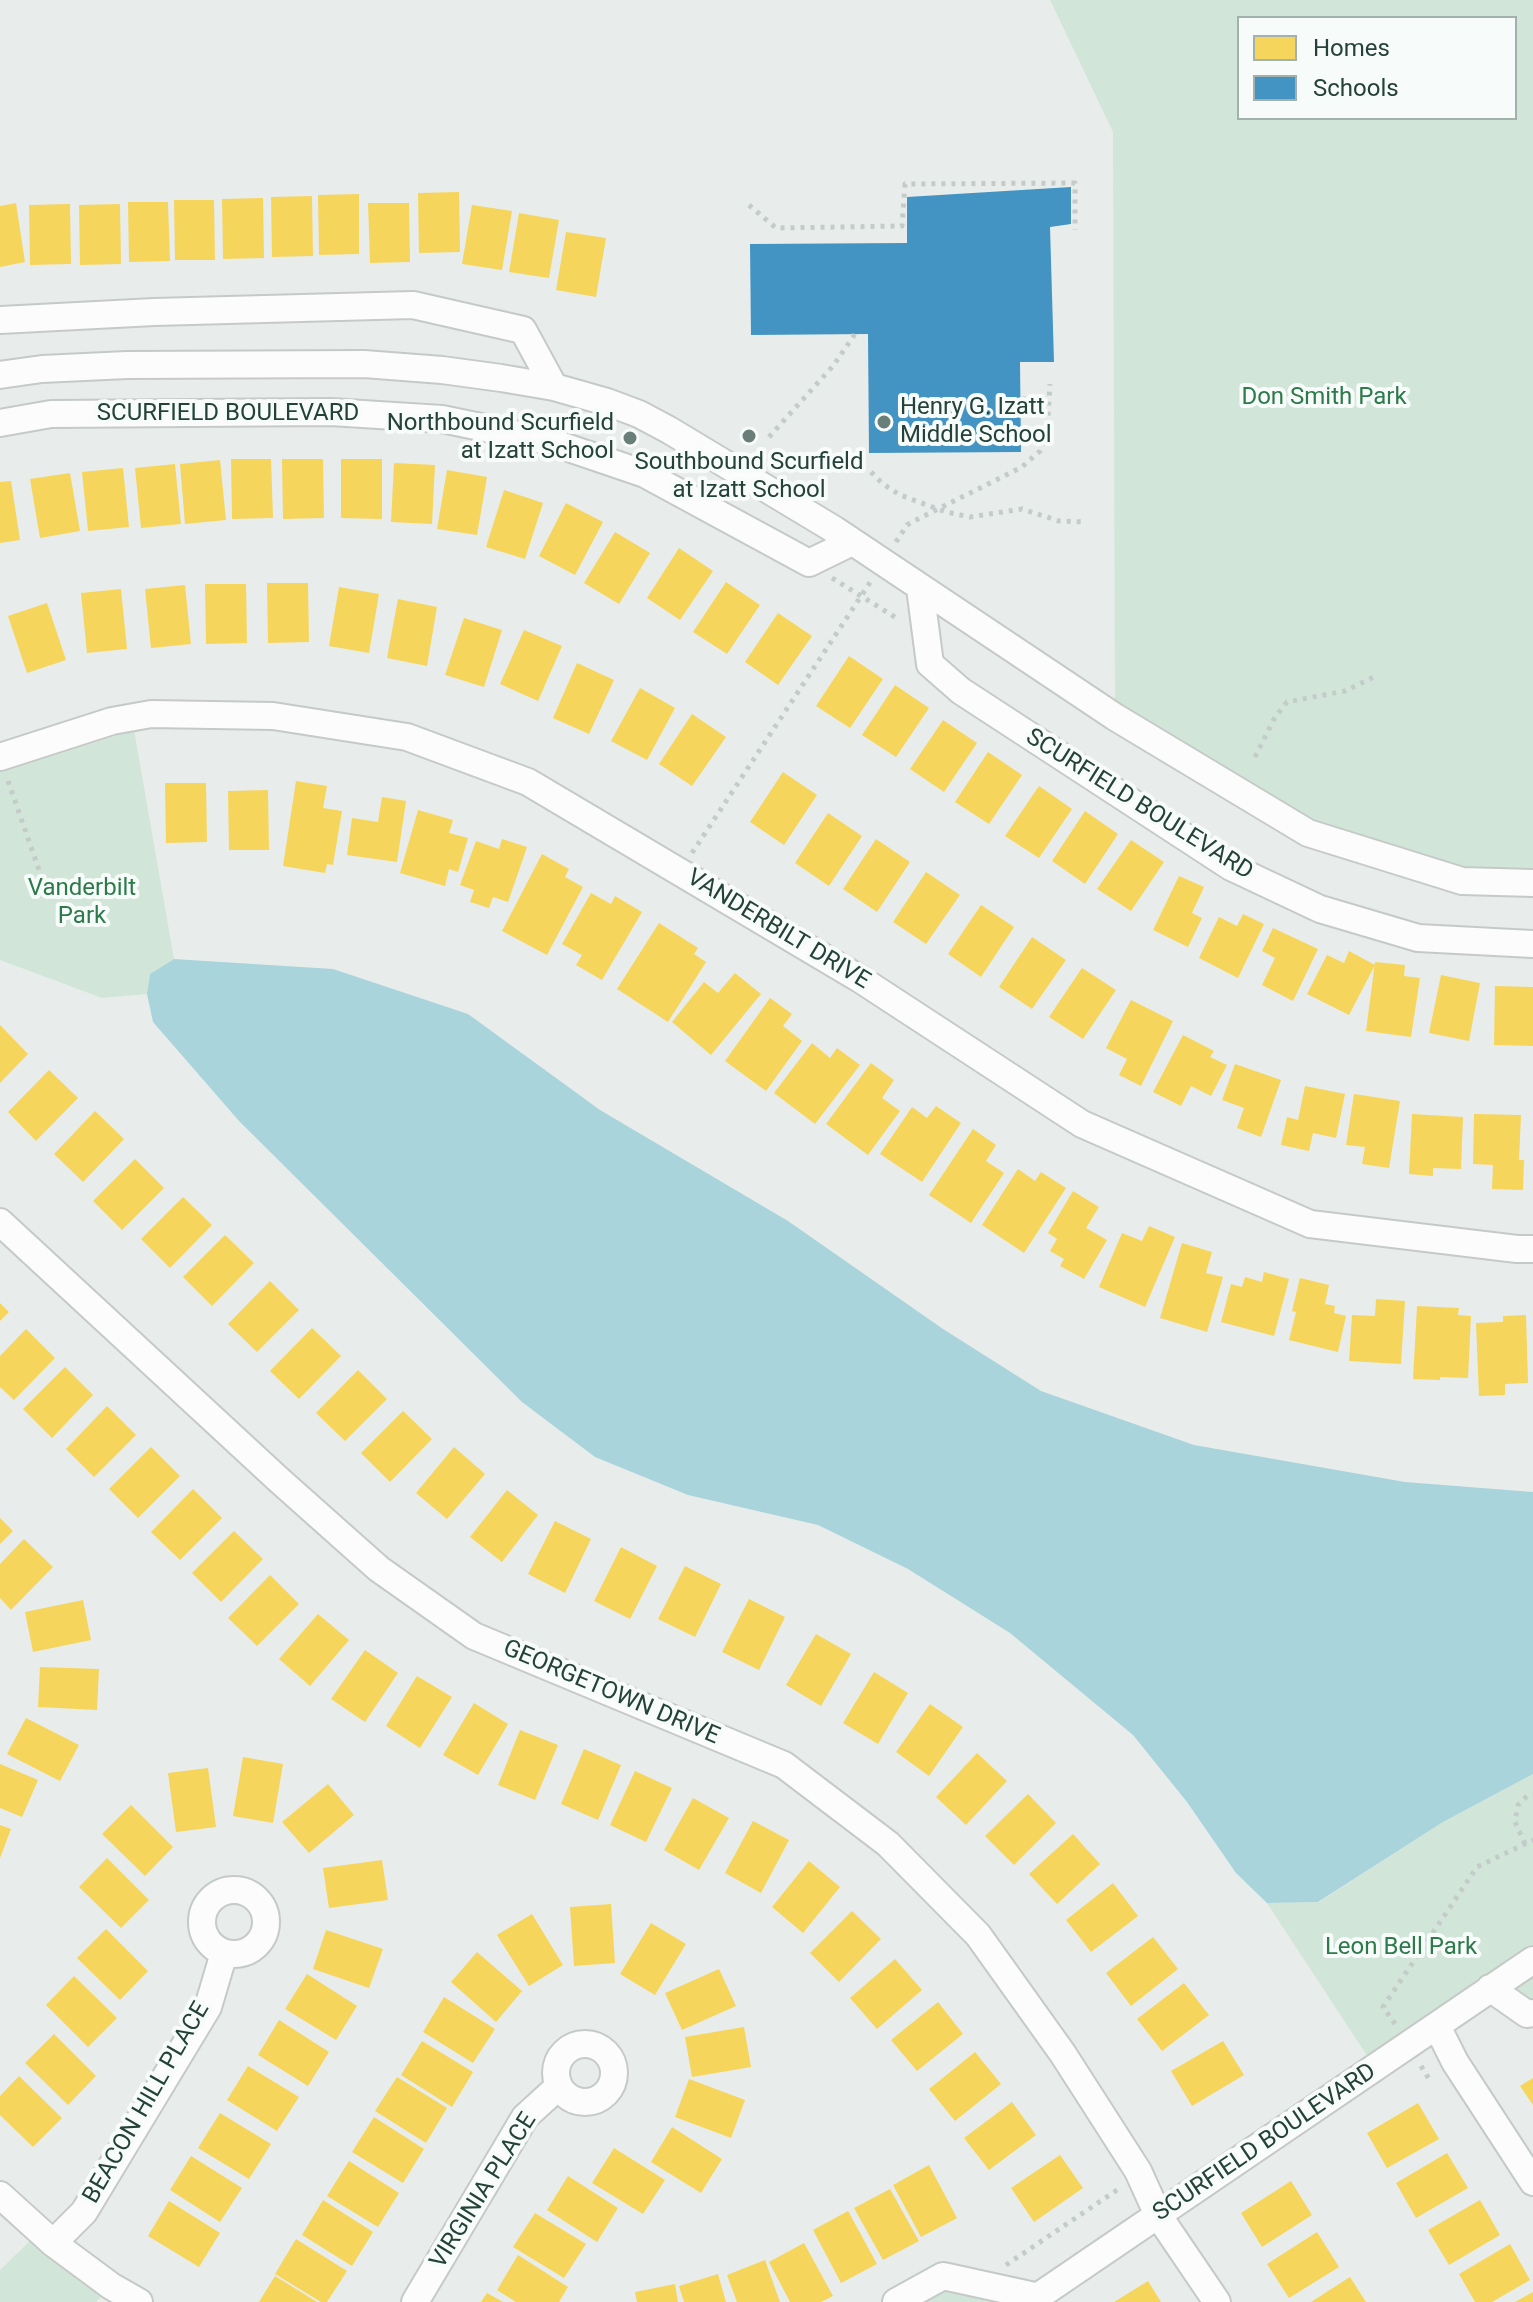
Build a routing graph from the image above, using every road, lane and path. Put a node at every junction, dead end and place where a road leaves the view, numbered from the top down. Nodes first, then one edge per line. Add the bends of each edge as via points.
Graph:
1 (749, 205) dead end
2 (1075, 230) dead end
3 (0, 320) edge
4 (855, 334) dead end
5 (0, 375) edge
6 (1050, 384) dead end
7 (554, 387) junction
8 (1022, 399) dead end
9 (1049, 399) junction
10 (0, 423) edge
11 (769, 437) dead end
12 (871, 472) dead end
13 (937, 509) junction
14 (1085, 522) dead end
15 (852, 542) junction
16 (809, 563) junction
17 (883, 563) junction
18 (920, 588) junction
19 (861, 596) junction
20 (926, 637) junction
21 (1378, 675) dead end
22 (0, 757) edge
23 (1255, 757) dead end
24 (681, 871) junction
25 (1533, 883) edge
26 (65, 897) dead end
27 (1533, 944) edge
28 (0, 1222) edge
29 (1533, 1249) edge
30 (1533, 1795) edge
31 (1533, 1840) edge
32 (1525, 1844) junction
33 (224, 1953) dead end
34 (1533, 1960) edge
35 (1490, 1988) junction
36 (1383, 2007) dead end
37 (1533, 2013) edge
38 (1437, 2026) junction
39 (559, 2086) dead end
40 (1533, 2182) edge
41 (1128, 2183) dead end
42 (0, 2195) edge
43 (1158, 2215) junction
44 (53, 2243) junction
45 (978, 2284) junction
46 (1036, 2300) edge
47 (139, 2302) edge
48 (415, 2302) edge
49 (896, 2302) edge
50 (1217, 2302) edge

1 - 2 path via 776,228 902,226 905,184 1075,183
3 - 7 street via 413,305 523,330
4 - 11 path
5 - 7 street, SCURFIELD BOULEVARD via 127,365 364,364
6 - 9 path
7 - 15 street, SCURFIELD BOULEVARD via 639,414
8 - 9 path
9 - 13 path via 1047,435 1032,459
10 - 16 street, SCURFIELD BOULEVARD via 51,414 331,412 442,419 548,441 645,474
12 - 13 path via 900,495
13 - 14 path via 970,517 1022,509 1059,521
13 - 17 path via 907,525
15 - 16 street
15 - 17 street, SCURFIELD BOULEVARD
16 - 19 path
17 - 18 street, SCURFIELD BOULEVARD
17 - 19 path
18 - 20 street, SCURFIELD BOULEVARD
18 - 25 street, SCURFIELD BOULEVARD via 1115,717 1308,833 1462,881
19 - 20 path
19 - 24 path
20 - 27 street, SCURFIELD BOULEVARD via 930,664 961,691 1231,867 1320,909 1418,938
21 - 23 path via 1345,691 1287,702
22 - 24 street, VANDERBILT DRIVE via 151,714 273,716 407,737 528,782
22 - 26 path via 46,890
24 - 29 street, VANDERBILT DRIVE via 860,979 1082,1124 1310,1224
28 - 43 street, GEORGETOWN DRIVE via 379,1569 474,1636 784,1765 888,1844 978,1935 1063,2054 1138,2171
30 - 32 path via 1518,1805 1515,1822
31 - 32 path
32 - 36 path via 1477,1867
33 - 44 street, BEACON HILL PLACE via 208,2007 84,2212
34 - 35 street, SCURFIELD BOULEVARD
35 - 37 street
35 - 38 street, SCURFIELD BOULEVARD
38 - 40 street
38 - 43 street, SCURFIELD BOULEVARD
39 - 48 street, VIRGINIA PLACE via 525,2117
41 - 45 path
42 - 44 street
43 - 46 street, SCURFIELD BOULEVARD
43 - 50 street, GEORGETOWN DRIVE
44 - 47 street
45 - 46 street, SCURFIELD BOULEVARD
45 - 49 street, SCURFIELD BOULEVARD via 943,2276

